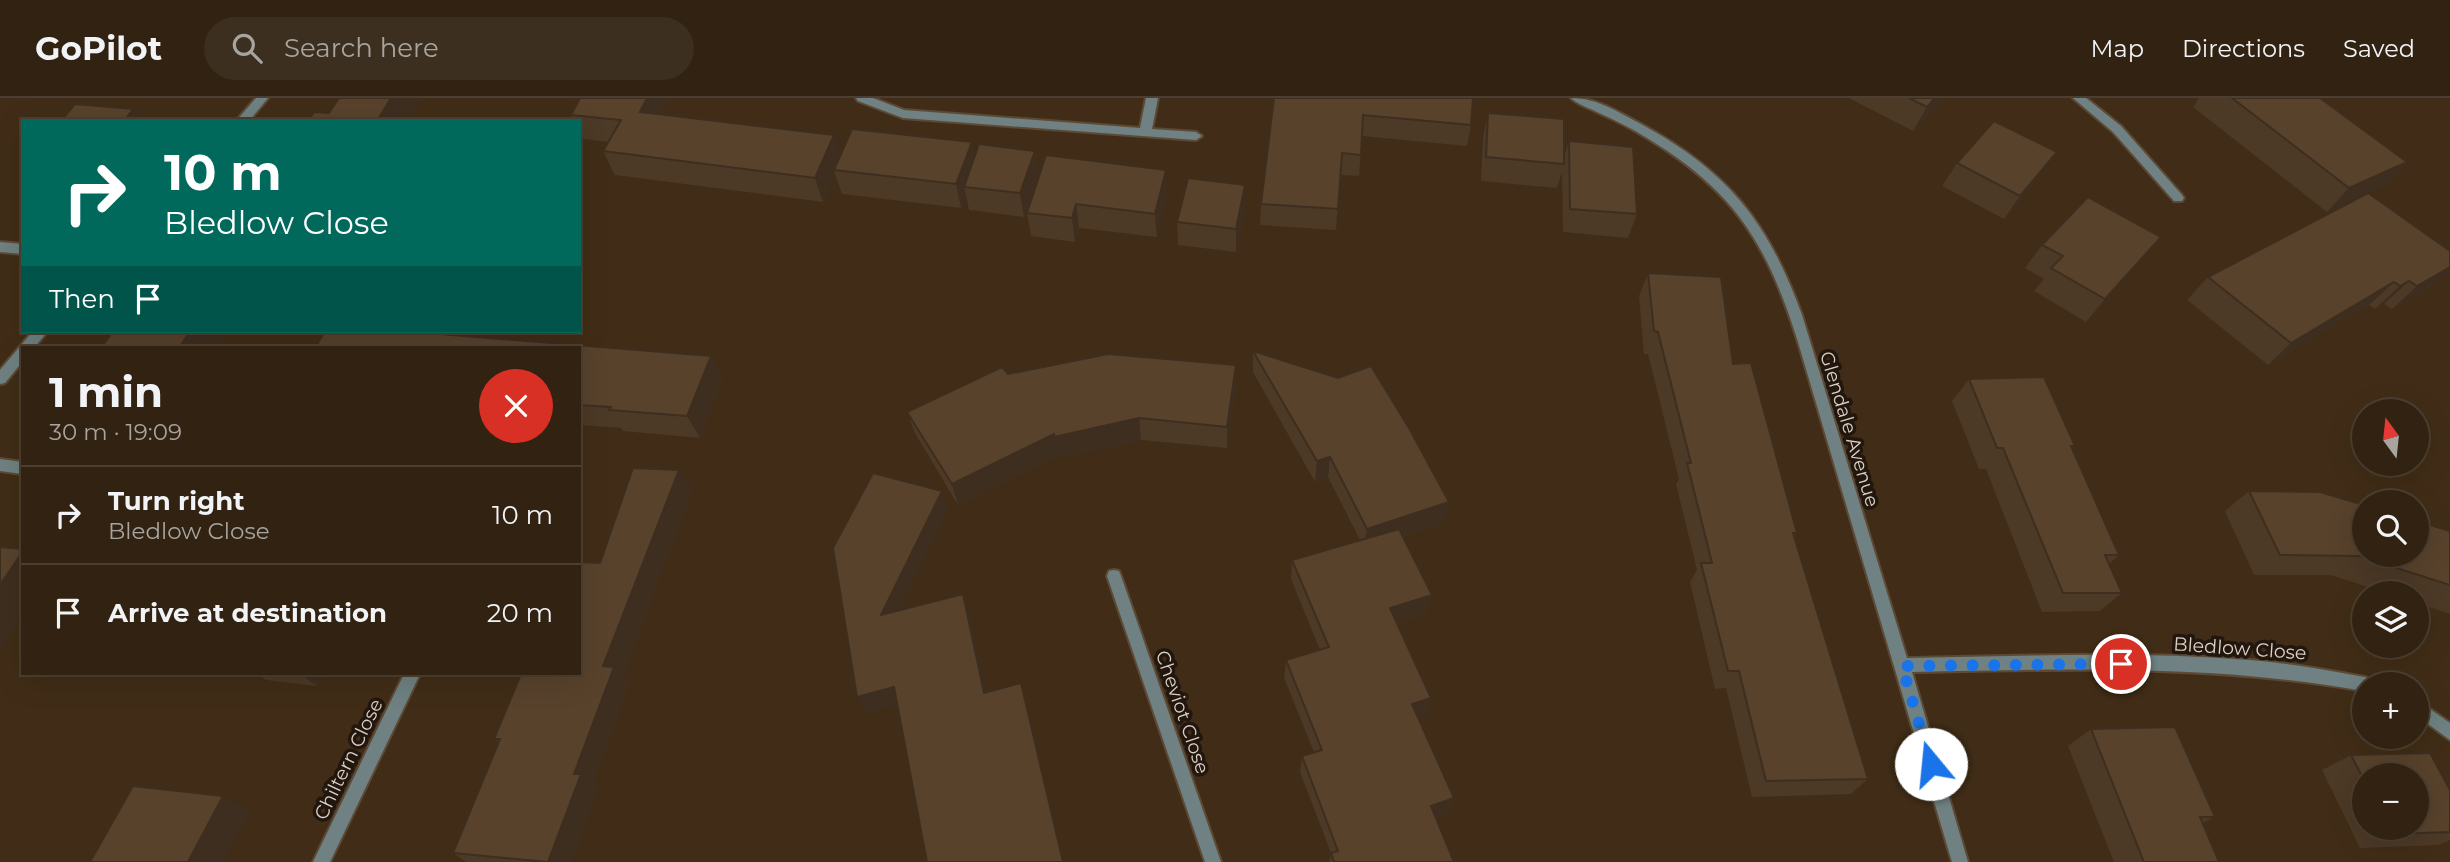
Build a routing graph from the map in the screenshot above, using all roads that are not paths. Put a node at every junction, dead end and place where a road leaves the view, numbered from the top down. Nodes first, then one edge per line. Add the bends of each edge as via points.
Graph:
1 (262, 98) edge
2 (862, 98) edge
3 (1152, 98) edge
4 (1577, 98) edge
5 (2080, 98) edge
6 (244, 119) edge
7 (1145, 132) junction
8 (1196, 136) dead end
9 (2178, 198) dead end
10 (0, 247) edge
11 (21, 249) edge
12 (21, 354) edge
13 (0, 379) edge
14 (0, 466) edge
15 (21, 468) edge
16 (1114, 576) dead end
17 (1902, 666) junction
18 (412, 675) edge
19 (2352, 681) edge
20 (2429, 716) edge
21 (2450, 733) edge
22 (321, 862) edge
23 (1213, 862) edge
24 (1961, 862) edge

1 - 6 street
2 - 7 street via 903,114
3 - 7 street
4 - 17 street, Glendale Avenue via 1639,127 1685,157 1749,216 1769,250
5 - 9 street via 2117,129
7 - 8 street
10 - 11 street
12 - 13 street
14 - 15 street
16 - 23 street, Cheviot Close
17 - 19 street, Bledlow Close via 2238,665
17 - 24 street, Glendale Avenue
18 - 22 street, Chiltern Close
20 - 21 street

